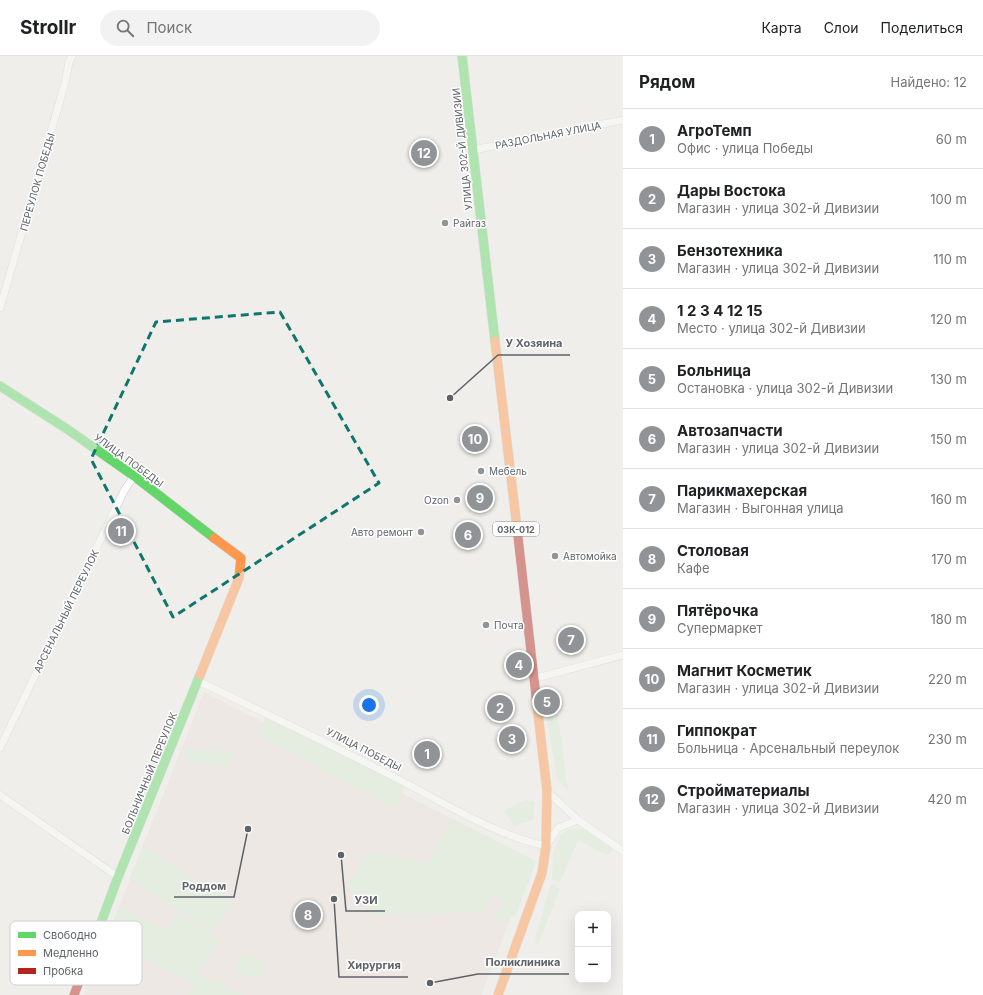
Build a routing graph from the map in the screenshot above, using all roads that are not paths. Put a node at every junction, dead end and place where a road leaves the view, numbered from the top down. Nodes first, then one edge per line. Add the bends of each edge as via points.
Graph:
1 (72, 56) edge
2 (462, 56) edge
3 (623, 120) edge
4 (473, 150) junction
5 (0, 308) edge
6 (0, 386) edge
7 (134, 476) junction
8 (241, 558) joint
9 (623, 655) edge
10 (534, 679) junction
11 (198, 681) junction
12 (0, 748) edge
13 (547, 791) junction
14 (0, 795) edge
15 (578, 820) junction
16 (546, 846) junction
17 (623, 851) edge
18 (118, 877) junction
19 (102, 921) edge
20 (78, 985) edge
21 (74, 995) edge
22 (498, 995) edge

1 - 5 street, ПЕРЕУЛОК ПОБЕДЫ
2 - 4 main road, УЛИЦА 302-Й ДИВИЗИИ / 03К-012
3 - 4 street, РАЗДОЛЬНАЯ УЛИЦА
4 - 10 main road, УЛИЦА 302-Й ДИВИЗИИ / 03К-012
6 - 7 main road, УЛИЦА ПОБЕДЫ via 67,428
7 - 8 main road, УЛИЦА ПОБЕДЫ
7 - 12 street, АРСЕНАЛЬНЫЙ ПЕРЕУЛОК via 124,491
8 - 11 main road, БОЛЬНИЧНЫЙ ПЕРЕУЛОК via 239,578
9 - 10 street
10 - 13 main road, УЛИЦА 302-Й ДИВИЗИИ / 03К-012
11 - 16 street, УЛИЦА ПОБЕДЫ via 316,737 494,829
11 - 18 main road, БОЛЬНИЧНЫЙ ПЕРЕУЛОК
13 - 15 street
13 - 16 main road, УЛИЦА 302-Й ДИВИЗИИ / 03К-012
14 - 18 street
15 - 16 street via 558,828
15 - 17 street
16 - 22 main road, УЛИЦА 302-Й ДИВИЗИИ / 03К-012 via 542,873 535,895
18 - 19 main road, БОЛЬНИЧНЫЙ ПЕРЕУЛОК
20 - 21 main road, БОЛЬНИЧНЫЙ ПЕРЕУЛОК

